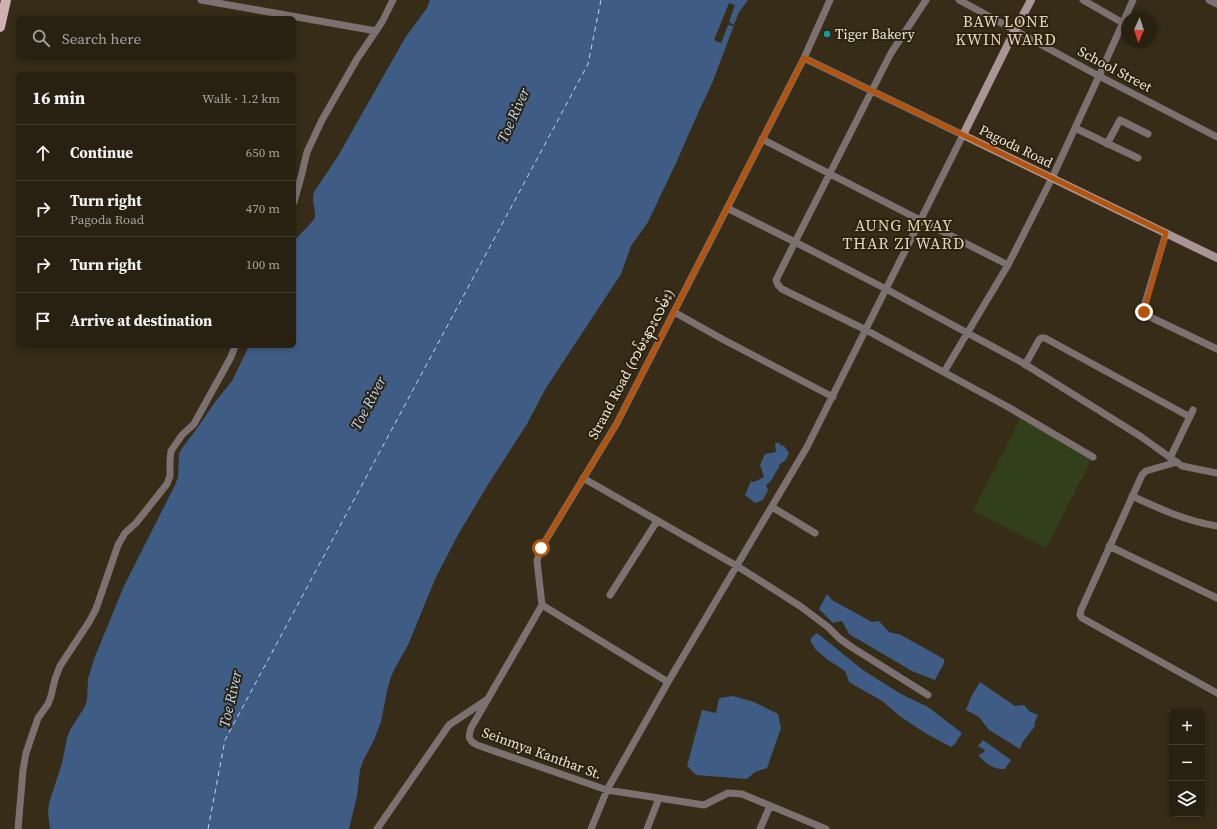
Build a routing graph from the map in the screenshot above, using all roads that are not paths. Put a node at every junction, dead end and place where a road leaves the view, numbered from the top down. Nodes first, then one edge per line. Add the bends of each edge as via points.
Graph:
1 (6, 0) edge
2 (201, 0) edge
3 (393, 0) edge
4 (830, 0) edge
5 (926, 0) edge
6 (959, 0) edge
7 (1031, 0) edge
8 (1083, 0) edge
9 (1133, 0) edge
10 (1209, 0) edge
11 (1217, 4) edge
12 (1128, 12) edge
13 (291, 16) edge
14 (296, 17) edge
15 (1121, 22) edge
16 (0, 27) edge
17 (1121, 27) edge
18 (1015, 30) junction
19 (376, 31) junction
20 (804, 58) junction
21 (1099, 76) junction
22 (872, 91) junction
23 (1075, 128) junction
24 (1148, 134) dead end
25 (963, 135) junction
26 (1217, 137) edge
27 (762, 139) junction
28 (1108, 144) junction
29 (1138, 158) dead end
30 (829, 174) junction
31 (1052, 178) junction
32 (296, 196) edge
33 (727, 208) junction
34 (920, 220) junction
35 (1166, 233) junction
36 (795, 242) junction
37 (1217, 258) edge
38 (1008, 265) junction
39 (886, 289) junction
40 (674, 312) junction
41 (866, 330) junction
42 (968, 334) junction
43 (234, 348) edge
44 (1217, 349) edge
45 (1025, 365) junction
46 (944, 372) junction
47 (833, 397) junction
48 (1094, 457) dead end
49 (1170, 458) junction
50 (1177, 462) junction
51 (1217, 473) edge
52 (583, 478) junction
53 (1132, 496) junction
54 (772, 508) junction
55 (657, 521) junction
56 (1217, 526) edge
57 (815, 533) dead end
58 (1109, 546) junction
59 (737, 566) junction
60 (610, 595) dead end
61 (1217, 598) edge
62 (542, 605) junction
63 (668, 682) junction
64 (1217, 693) edge
65 (928, 695) dead end
66 (490, 698) junction
67 (607, 790) junction
68 (659, 798) junction
69 (770, 806) junction
70 (18, 829) edge
71 (378, 829) edge
72 (591, 829) edge
73 (647, 829) edge
74 (760, 829) edge
75 (826, 829) edge

1 - 16 main road
2 - 13 street
3 - 19 street
4 - 20 street, Strand Road (ကမ်းနားလမ်း)
5 - 22 street via 891,53
6 - 18 street, School Street
7 - 18 main road
8 - 15 street
9 - 12 street
10 - 11 street
14 - 19 street
17 - 21 street
18 - 21 street, School Street
18 - 25 main road
19 - 32 street via 319,126 307,152
20 - 22 street, Pagoda Road
20 - 27 street, Strand Road (ကမ်းနားလမ်း)
21 - 23 street
21 - 26 street, School Street
22 - 25 street, Pagoda Road
22 - 30 street
23 - 28 street
23 - 31 street
24 - 28 street via 1120,120
25 - 31 main road, Pagoda Road
25 - 34 street
27 - 30 street
27 - 33 street, Strand Road (ကမ်းနားလမ်း)
28 - 29 street
30 - 34 street
30 - 36 street
31 - 35 main road, Pagoda Road
31 - 38 street
33 - 36 street
33 - 40 street, Strand Road (ကမ်းနားလမ်း)
34 - 38 street
34 - 39 street
35 - 37 main road, Pagoda Road
35 - 44 street via 1144,312
36 - 39 street
36 - 41 street via 776,280 778,285
38 - 42 street
39 - 41 street
39 - 42 street
40 - 47 street
40 - 52 street, Strand Road (ကမ်းနားလမ်း) via 617,423
41 - 46 street
41 - 47 street
42 - 45 street
42 - 46 street
43 - 70 street via 194,424 182,435 171,452 167,484 136,523 124,533 93,616 60,666 48,704 38,718 26,753
45 - 49 street via 1140,436
45 - 49 street via 1038,340 1045,338 1191,414
46 - 48 street
47 - 54 street
49 - 50 street
50 - 51 street via 1182,466
50 - 53 street via 1146,471
52 - 55 street
52 - 62 street, Strand Road (ကမ်းနားလမ်း) via 541,548 537,561
53 - 56 street via 1184,519
53 - 58 street
54 - 57 street
54 - 59 street
55 - 59 street
55 - 60 street
58 - 61 street
58 - 64 street via 1081,610 1081,617
59 - 63 street
59 - 65 street via 800,606 853,648
62 - 63 street
62 - 66 street
63 - 67 street
66 - 67 street, Seinmya Kanthar St. via 471,728 469,734 472,742
66 - 71 street via 449,725
67 - 68 street, Seinmya Kanthar St.
67 - 72 street
68 - 69 street, Seinmya Kanthar St. via 704,805 728,793 742,794
68 - 73 street
69 - 74 street
69 - 75 street, Seinmya Kanthar St.

